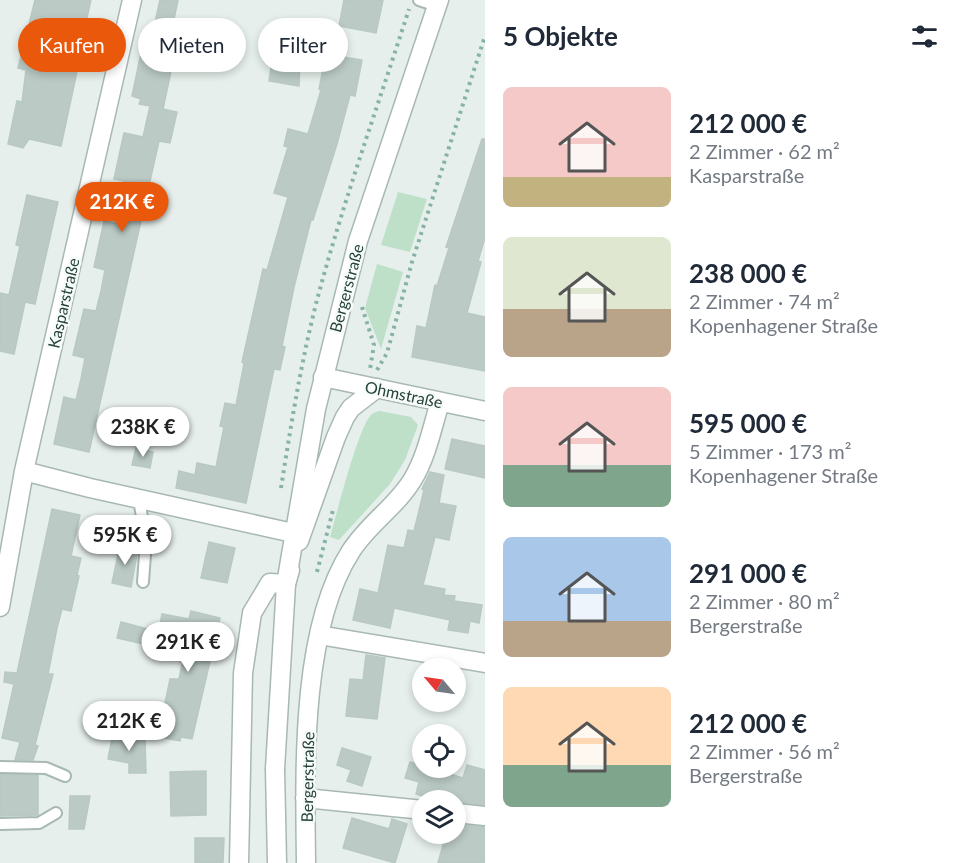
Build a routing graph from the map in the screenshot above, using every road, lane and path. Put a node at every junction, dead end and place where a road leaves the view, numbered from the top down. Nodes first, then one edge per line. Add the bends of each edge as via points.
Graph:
1 (132, 0) edge
2 (419, 0) edge
3 (438, 3) edge
4 (485, 36) edge
5 (364, 298) dead end
6 (323, 378) junction
7 (372, 387) junction
8 (440, 402) junction
9 (485, 411) edge
10 (24, 471) junction
11 (139, 499) junction
12 (293, 532) junction
13 (143, 582) dead end
14 (286, 584) junction
15 (0, 607) edge
16 (319, 635) junction
17 (485, 663) edge
18 (0, 767) edge
19 (65, 776) dead end
20 (305, 798) junction
21 (412, 809) edge
22 (57, 813) dead end
23 (466, 814) edge
24 (485, 816) edge
25 (0, 824) edge
26 (239, 863) edge
27 (277, 863) edge
28 (306, 863) edge

1 - 10 street, Kasparstraße
2 - 3 lane
3 - 6 street, Bergerstraße via 358,241
4 - 7 path via 387,353
5 - 7 path via 362,309 374,345
6 - 7 street, Ohmstraße
6 - 12 street, Bergerstraße
7 - 8 street, Ohmstraße
7 - 14 street, Bergerstraße via 345,417
8 - 9 street, Ohmstraße
8 - 16 street, Bergerstraße via 425,454 412,480 351,552 330,591
10 - 11 street
10 - 15 street, Kasparstraße
11 - 12 street
11 - 13 lane via 146,541
12 - 14 street, Bergerstraße
14 - 26 street via 270,583 252,613 243,672
14 - 27 street, Bergerstraße, bridge via 276,769
16 - 17 street
16 - 20 street, Bergerstraße via 310,696
18 - 19 lane via 46,768
20 - 21 street
20 - 28 street, Bergerstraße
22 - 25 lane via 39,823
23 - 24 street

